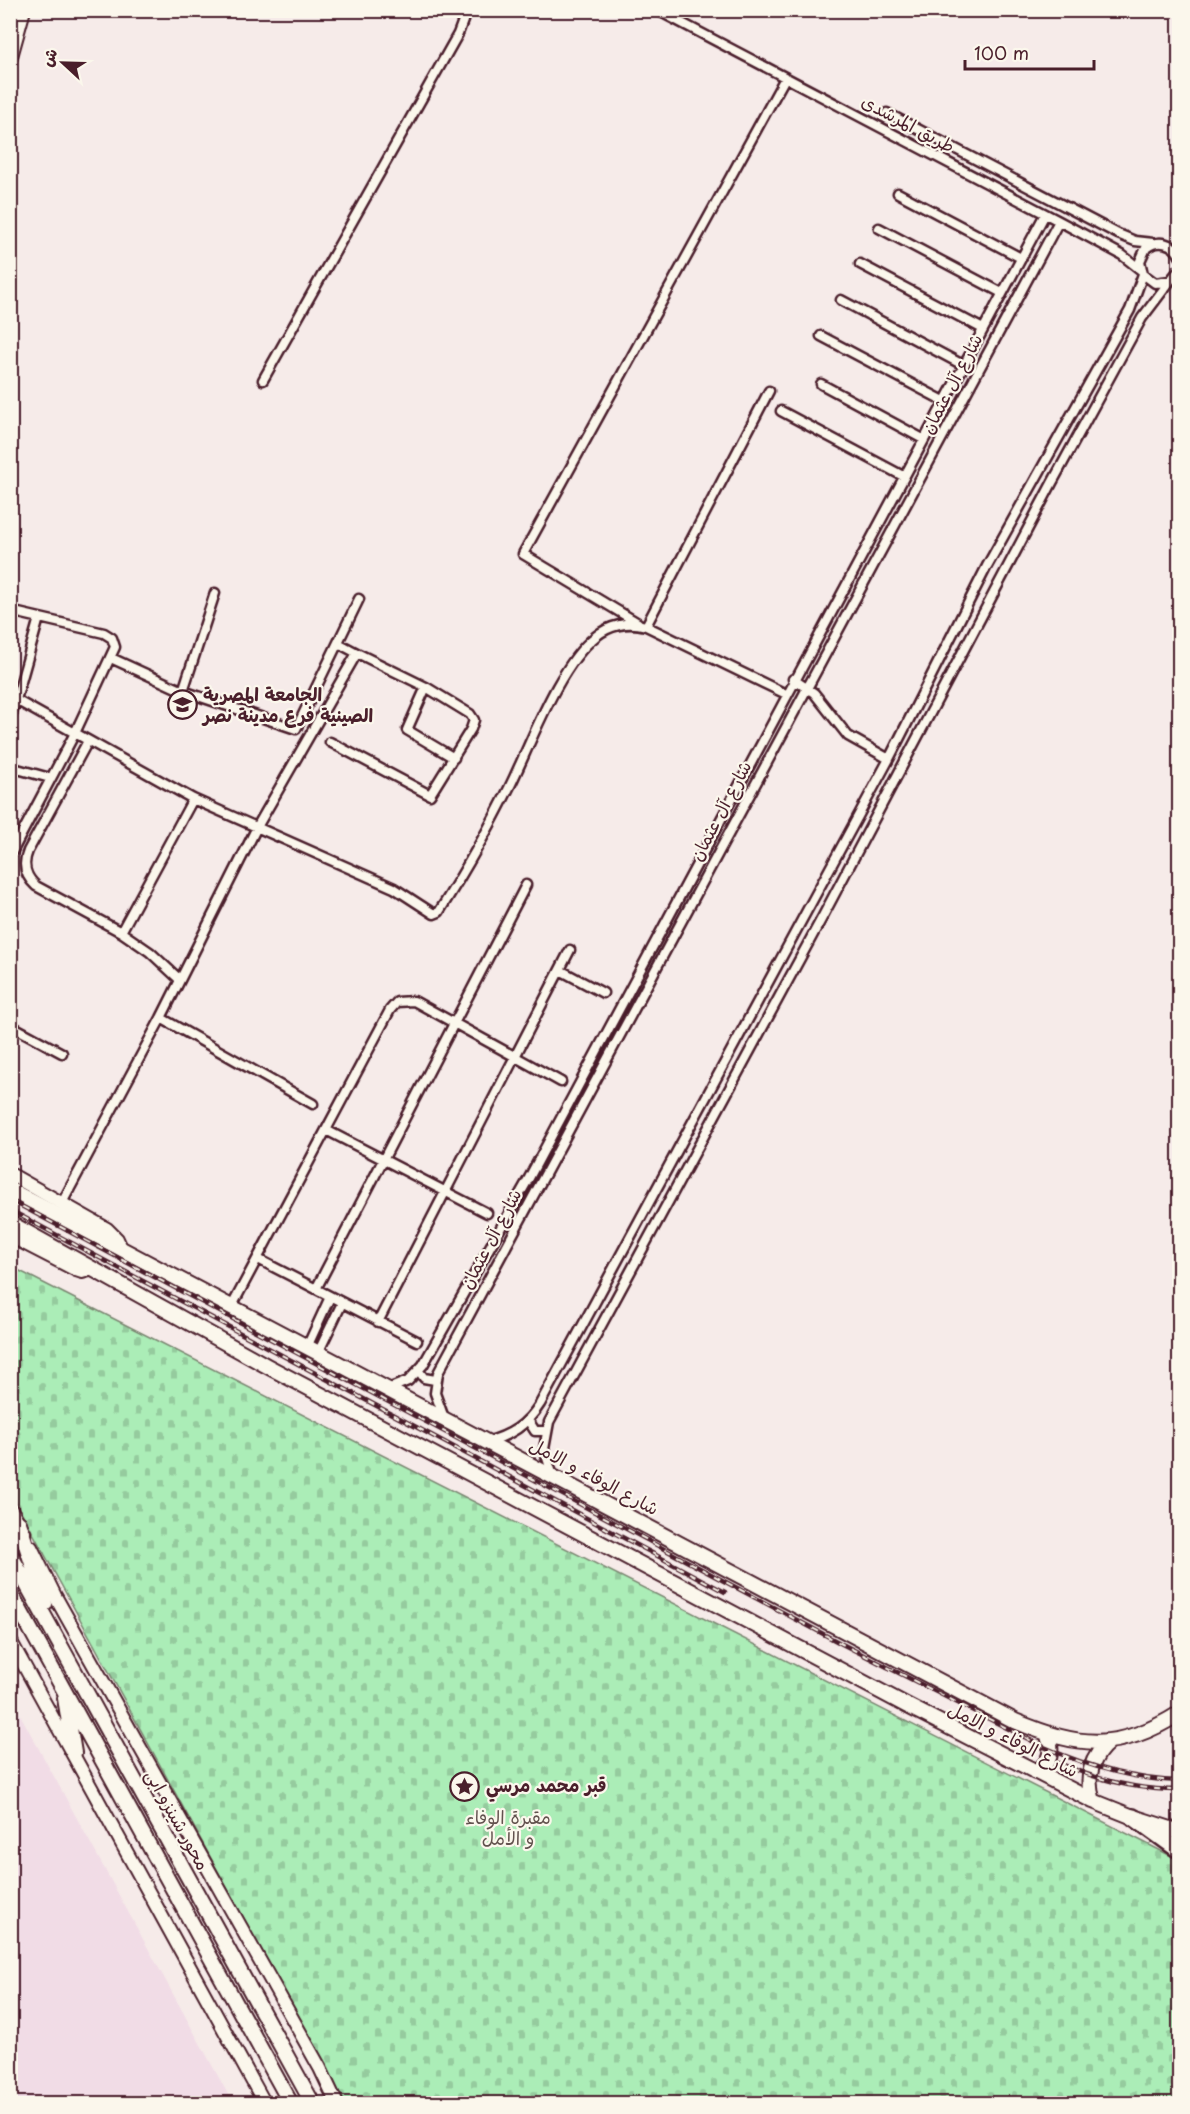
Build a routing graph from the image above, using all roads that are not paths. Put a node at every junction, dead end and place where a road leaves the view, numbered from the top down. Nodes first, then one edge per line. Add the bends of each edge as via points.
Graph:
1 (17, 10) edge
2 (24, 10) edge
3 (467, 10) edge
4 (657, 10) edge
5 (11, 29) edge
6 (10, 60) edge
7 (785, 78) junction
8 (887, 113) dead end
9 (898, 193) dead end
10 (1045, 214) junction
11 (1059, 221) junction
12 (879, 228) dead end
13 (1030, 240) junction
14 (1154, 243) junction
15 (1044, 249) junction
16 (1179, 256) edge
17 (1021, 258) junction
18 (860, 264) dead end
19 (1179, 269) edge
20 (1142, 272) junction
21 (1170, 281) junction
22 (1002, 294) junction
23 (841, 300) dead end
24 (983, 329) junction
25 (821, 336) dead end
26 (963, 365) junction
27 (263, 380) dead end
28 (821, 384) dead end
29 (769, 392) dead end
30 (944, 401) junction
31 (780, 411) dead end
32 (923, 439) junction
33 (903, 476) junction
34 (215, 594) dead end
35 (359, 599) dead end
36 (10, 611) edge
37 (39, 618) junction
38 (644, 626) junction
39 (338, 643) junction
40 (357, 653) junction
41 (111, 658) junction
42 (794, 679) junction
43 (426, 687) junction
44 (807, 687) junction
45 (183, 691) junction
46 (786, 694) junction
47 (16, 700) junction
48 (10, 721) edge
49 (75, 733) junction
50 (88, 741) junction
51 (330, 742) dead end
52 (454, 758) junction
53 (889, 759) junction
54 (10, 767) edge
55 (50, 778) junction
56 (193, 800) junction
57 (257, 827) junction
58 (10, 856) edge
59 (526, 885) dead end
60 (809, 908) junction
61 (823, 916) junction
62 (121, 933) junction
63 (570, 950) dead end
64 (560, 970) junction
65 (179, 978) junction
66 (603, 993) dead end
67 (161, 1018) junction
68 (453, 1024) junction
69 (10, 1025) edge
70 (62, 1053) dead end
71 (516, 1059) junction
72 (561, 1082) dead end
73 (313, 1104) dead end
74 (326, 1130) junction
75 (383, 1159) junction
76 (10, 1174) edge
77 (10, 1190) edge
78 (446, 1192) junction
79 (62, 1203) junction
80 (487, 1213) dead end
81 (10, 1222) edge
82 (10, 1236) edge
83 (122, 1250) junction
84 (258, 1259) junction
85 (93, 1269) junction
86 (316, 1289) junction
87 (330, 1297) junction
88 (342, 1303) junction
89 (232, 1306) junction
90 (320, 1318) junction
91 (378, 1322) junction
92 (332, 1323) junction
93 (417, 1341) dead end
94 (313, 1350) junction
95 (419, 1371) junction
96 (435, 1380) junction
97 (386, 1389) junction
98 (528, 1420) junction
99 (446, 1421) junction
100 (546, 1431) junction
101 (486, 1442) junction
102 (553, 1476) junction
103 (10, 1508) edge
104 (19, 1523) junction
105 (10, 1554) edge
106 (10, 1592) edge
107 (55, 1634) junction
108 (10, 1640) edge
109 (63, 1687) junction
110 (1179, 1713) edge
111 (1047, 1733) junction
112 (1110, 1741) junction
113 (74, 1753) junction
114 (1035, 1772) junction
115 (1093, 1801) junction
116 (1133, 1817) junction
117 (1179, 1832) edge
118 (1179, 1851) edge
119 (265, 2103) edge
120 (291, 2103) edge
121 (313, 2103) edge
122 (337, 2103) edge

1 - 5 street
2 - 6 street
3 - 27 street via 458,34
4 - 7 street, طريق المرشدى
7 - 10 street, طريق المرشدى
7 - 38 street via 523,554
8 - 14 street, طريق المرشدى via 1118,234
9 - 17 street
10 - 11 street, طريق المرشدى
10 - 13 street, شارع آل عثمان
11 - 15 street, شارع آل عثمان
11 - 20 street, طريق المرشدى via 1122,255
12 - 22 street
13 - 15 street via 1039,239
13 - 17 street, شارع آل عثمان
14 - 16 street, طريق المرشدى via 1170,245
14 - 20 street via 1141,256
15 - 44 street, شارع آل عثمان
17 - 22 street, شارع آل عثمان
18 - 24 street
19 - 21 street
20 - 21 street via 1155,283
20 - 53 street via 1130,310 987,566
21 - 61 street via 1142,318
22 - 24 street, شارع آل عثمان
23 - 26 street
24 - 26 street, شارع آل عثمان
25 - 30 street
26 - 30 street, شارع آل عثمان
28 - 32 street
29 - 38 street
30 - 32 street, شارع آل عثمان
31 - 33 street
32 - 33 street, شارع آل عثمان
33 - 42 street, شارع آل عثمان
34 - 45 street
35 - 39 street
36 - 37 street
37 - 41 street via 108,635 115,647
37 - 47 street
38 - 46 street
38 - 57 street via 615,625 603,630 584,648 556,689 496,814 437,914 429,914 394,888
39 - 40 street
39 - 45 street via 296,729
40 - 43 street
40 - 57 street
41 - 45 street
41 - 49 street
42 - 44 street
42 - 46 street, شارع آل عثمان
43 - 52 street via 407,730
43 - 52 street via 474,720
44 - 53 street via 848,736
44 - 96 street, شارع آل عثمان
46 - 95 street, شارع آل عثمان via 529,1178
47 - 48 street
47 - 49 street
49 - 50 street
49 - 55 street
50 - 56 street
50 - 62 street via 28,851 24,866 36,886
51 - 52 street via 426,795 434,792
53 - 60 street
54 - 55 street
55 - 58 street
56 - 57 street
56 - 62 street
57 - 65 street
59 - 68 street
60 - 61 street
60 - 98 street
61 - 100 street
62 - 65 street
63 - 64 street
64 - 66 street
64 - 71 street
65 - 67 street
67 - 73 street
67 - 79 street
68 - 71 street
68 - 74 street via 414,1001 403,1000 393,1005
68 - 75 street
69 - 70 street
71 - 72 street
71 - 78 street
74 - 75 street
74 - 84 street
75 - 78 street
75 - 86 street
76 - 79 street, شارع الوفاء و الامل
77 - 83 main road
78 - 80 street
78 - 91 street
79 - 83 street, شارع الوفاء و الامل via 112,1234
81 - 85 main road
82 - 85 street, شارع الوفاء و الامل via 76,1270
83 - 89 main road, شارع الوفاء و الامل
84 - 86 street
84 - 89 street
85 - 114 main road, شارع الوفاء و الامل via 298,1383
86 - 87 street
87 - 88 street
87 - 90 street
88 - 91 street
88 - 92 street
89 - 94 main road, شارع الوفاء و الامل
90 - 92 street
90 - 94 street
91 - 93 street
92 - 94 street
94 - 97 main road, شارع الوفاء و الامل
95 - 96 street via 424,1378
95 - 97 street, شارع آل عثمان via 408,1381
96 - 99 street via 436,1400
97 - 99 main road, شارع الوفاء و الامل
98 - 100 street via 535,1431
98 - 101 street via 514,1432
99 - 101 main road, شارع الوفاء و الامل
100 - 102 street via 545,1458
101 - 102 main road, شارع الوفاء و الامل
102 - 111 main road, شارع الوفاء و الامل via 999,1713
103 - 104 street
104 - 107 main road
104 - 122 street
105 - 107 main road, محور شينزو ابى
106 - 109 main road, محور شينزو ابى
107 - 121 main road, محور شينزو ابى
108 - 113 street
109 - 113 main road
109 - 120 main road, محور شينزو ابى
110 - 112 main road, شارع الوفاء و الامل via 1148,1730
111 - 112 main road, شارع الوفاء و الامل via 1088,1744
111 - 114 main road via 1050,1755
112 - 115 main road via 1091,1768 1089,1788
113 - 119 street
114 - 115 main road, شارع الوفاء و الامل
115 - 116 main road, شارع الوفاء و الامل
116 - 117 main road, شارع الوفاء و الامل
116 - 118 highway

